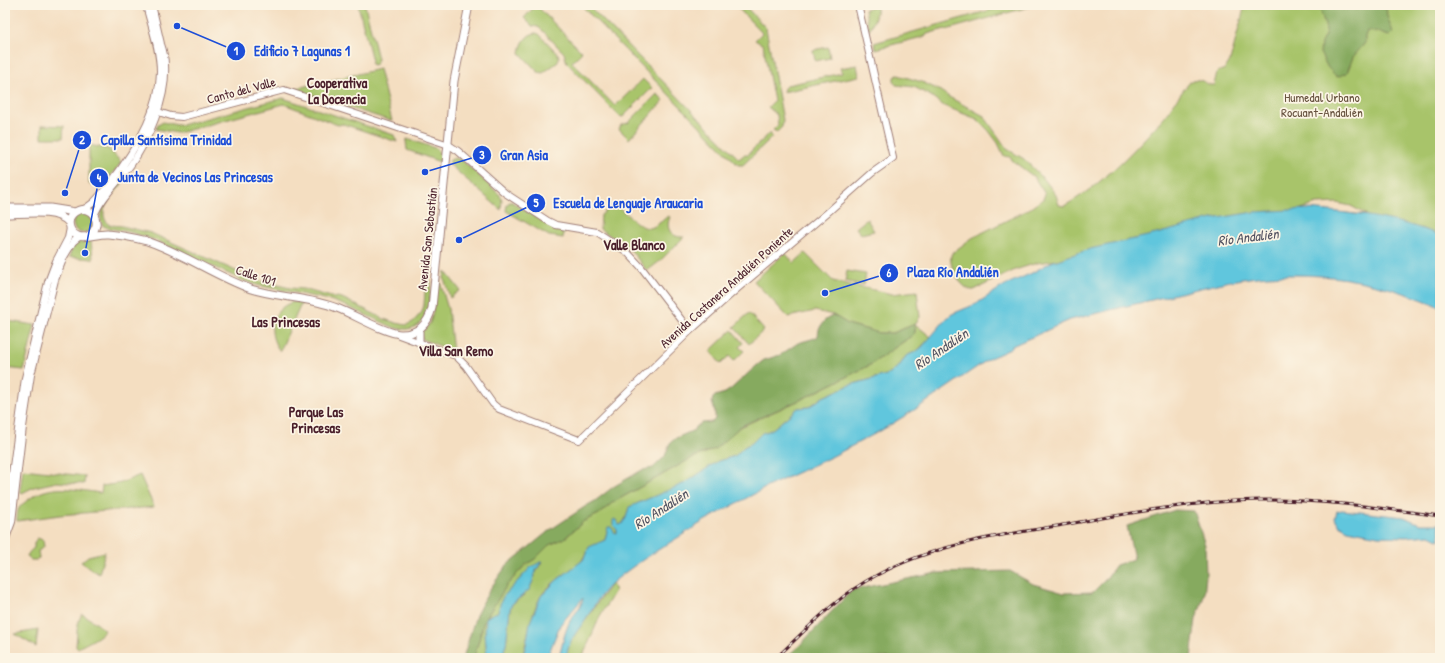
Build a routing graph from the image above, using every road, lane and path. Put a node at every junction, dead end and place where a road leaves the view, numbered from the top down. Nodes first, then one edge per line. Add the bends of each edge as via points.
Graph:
1 (146, 5) edge
2 (152, 5) edge
3 (469, 5) edge
4 (858, 5) edge
5 (154, 111) junction
6 (449, 145) junction
7 (5, 208) edge
8 (78, 211) junction
9 (5, 214) edge
10 (95, 219) junction
11 (70, 225) junction
12 (108, 234) junction
13 (88, 236) junction
14 (79, 237) junction
15 (419, 330) junction
16 (690, 331) junction
17 (397, 334) junction
18 (419, 342) junction
19 (10, 514) junction
20 (5, 526) edge
21 (5, 541) edge

1 - 5 street via 160,65
2 - 5 street via 166,64 163,90
3 - 6 main road, Avenida San Sebastián via 455,72
4 - 16 street, Avenida Costanera Andalién Poniente via 893,158 737,288
5 - 6 street, Canto del Valle via 182,117 284,90
5 - 8 street via 122,168 94,202
5 - 10 street via 149,132 140,151 100,204
6 - 15 main road, Avenida San Sebastián via 432,308 428,322
6 - 16 street, Canto del Valle via 505,193 550,223 597,232 626,252 641,267
7 - 8 main road
8 - 10 main road via 88,211
8 - 11 main road via 72,216
9 - 11 main road via 54,214 64,218
10 - 12 main road
10 - 13 main road via 95,229
11 - 14 main road via 72,232
11 - 19 street via 68,238 48,282 25,378
12 - 13 main road, Calle 101
12 - 17 main road, Calle 101 via 152,243 248,287 330,305
13 - 14 main road
14 - 19 street via 64,257 55,280 31,375
15 - 17 main road
15 - 18 main road
16 - 18 street, Avenida Costanera Andalién Poniente via 579,440 499,409 458,358
17 - 18 street
19 - 20 street
19 - 21 street via 11,527

